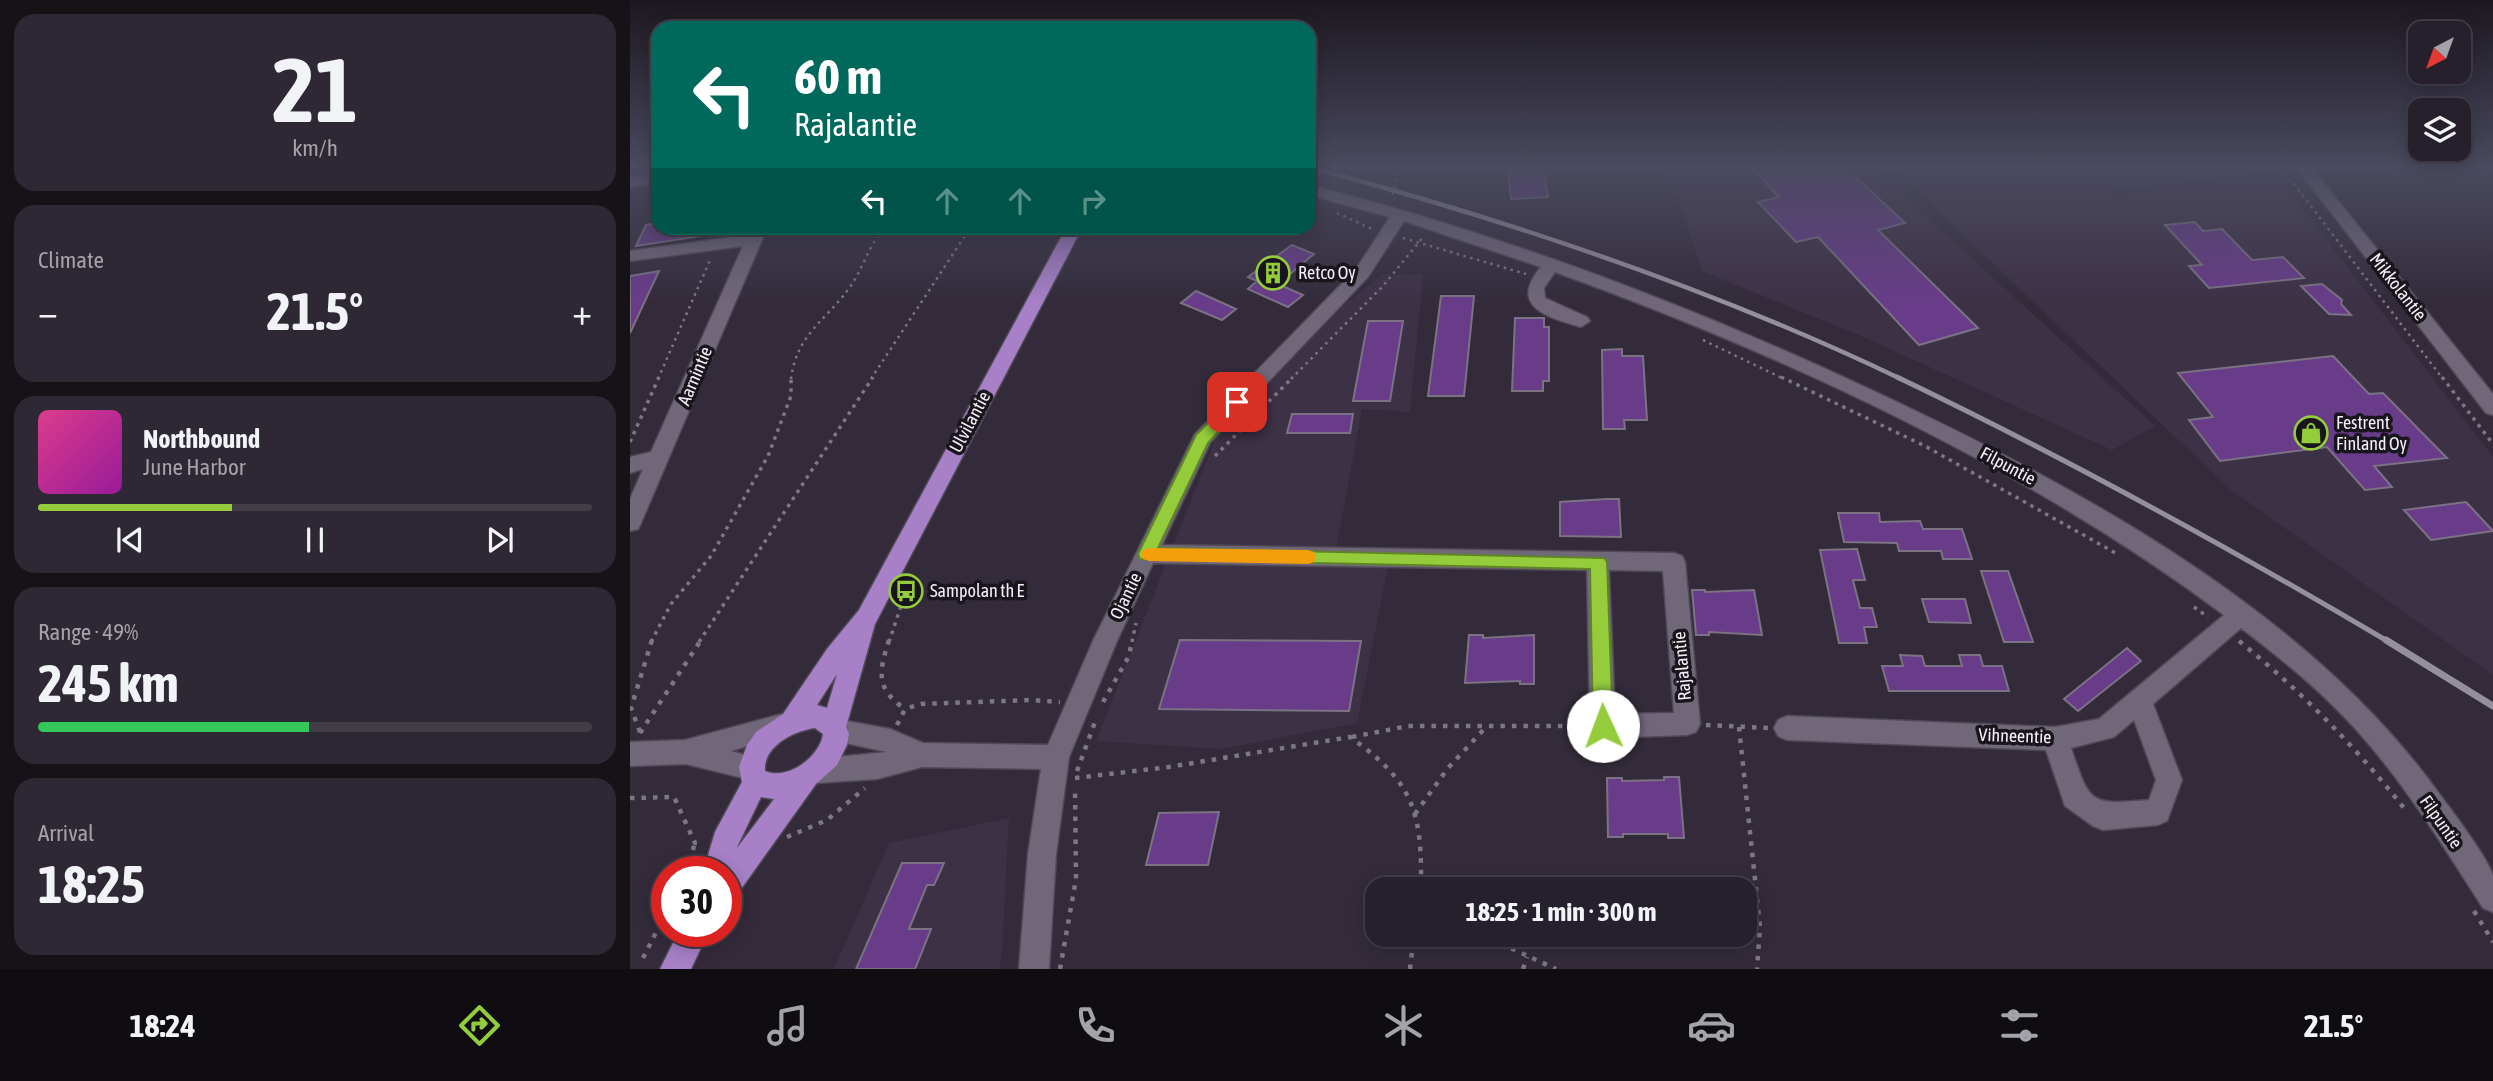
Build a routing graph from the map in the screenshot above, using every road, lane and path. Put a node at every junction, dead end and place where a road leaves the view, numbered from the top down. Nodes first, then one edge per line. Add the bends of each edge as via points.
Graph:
1 (1349, 212) edge
2 (1377, 212) edge
3 (1394, 212) edge
4 (2316, 212) edge
5 (2339, 212) edge
6 (1395, 218) junction
7 (750, 235) edge
8 (756, 235) edge
9 (878, 235) edge
10 (965, 235) edge
11 (1070, 235) edge
12 (717, 245) junction
13 (630, 256) edge
14 (1546, 270) junction
15 (1581, 321) dead end
16 (1696, 336) dead end
17 (2493, 408) edge
18 (630, 442) edge
19 (2493, 444) edge
20 (660, 458) junction
21 (630, 465) edge
22 (630, 523) edge
23 (1146, 554) junction
24 (2126, 559) dead end
25 (1598, 562) junction
26 (906, 591) dead end
27 (2192, 605) dead end
28 (867, 617) junction
29 (2232, 621) junction
30 (2140, 702) junction
31 (1078, 704) junction
32 (787, 723) junction
33 (1687, 724) junction
34 (1487, 726) junction
35 (1603, 726) junction
36 (1739, 727) junction
37 (835, 728) junction
38 (1787, 728) joint
39 (1350, 737) junction
40 (2055, 739) junction
41 (635, 742) edge
42 (685, 752) junction
43 (922, 755) junction
44 (1056, 757) junction
45 (753, 774) junction
46 (810, 775) junction
47 (1074, 778) dead end
48 (1415, 814) junction
49 (2409, 814) dead end
50 (695, 843) dead end
51 (691, 856) edge
52 (721, 856) edge
53 (742, 865) edge
54 (1421, 877) edge
55 (2493, 898) edge
56 (2473, 910) dead end
57 (651, 942) edge
58 (2493, 942) edge
59 (687, 947) edge
60 (1412, 947) edge
61 (1507, 947) edge
62 (1527, 957) junction
63 (643, 958) dead end
64 (675, 969) edge
65 (1034, 969) edge
66 (1409, 969) edge
67 (1523, 969) edge
68 (1556, 969) edge
69 (1757, 969) edge

1 - 6 path
2 - 6 street, Filpuntie
3 - 6 path
4 - 19 path
5 - 17 street, Mikkolantie
6 - 14 street, Filpuntie
6 - 14 path via 1429,244
6 - 23 street, Ojantie via 1362,273 1202,439
7 - 12 street
8 - 20 street, Aarnintie
9 - 41 path via 852,284 800,344 791,396 768,456 711,556 671,604 653,636 631,708
10 - 41 path
11 - 28 main road, Ulvilantie
12 - 13 street
12 - 18 path
14 - 15 street via 1533,291 1540,304
14 - 29 street, Filpuntie via 1768,351 1970,446 2065,496 2154,551
16 - 24 path via 1924,446
20 - 21 street
20 - 22 street, Aarnintie
23 - 25 street, Rajalantie
23 - 31 street, Ojantie
25 - 33 street, Rajalantie via 1674,562
25 - 35 street
26 - 31 path via 879,671 889,698 905,709 921,704 1031,700
27 - 29 path
28 - 32 main road, Ulvilantie
28 - 37 main road, Ulvilantie
29 - 30 street, Vihneentie
29 - 49 path via 2330,720
29 - 55 street, Filpuntie via 2306,665 2350,706 2399,762
30 - 40 street, Vihneentie via 2105,729
30 - 40 street via 2169,780 2158,812 2103,817 2074,797
31 - 44 street, Ojantie
32 - 37 main road via 817,716
32 - 42 street
32 - 45 main road via 759,745
33 - 35 street, Rajalantie
33 - 36 path
34 - 35 path
34 - 39 path via 1408,726
34 - 48 path via 1448,768
36 - 38 path
36 - 69 path via 1760,927
37 - 43 street via 890,741
37 - 46 main road via 832,751
38 - 40 street, Vihneentie
39 - 47 path
39 - 48 path via 1391,772
41 - 42 street
42 - 45 street
43 - 44 street
43 - 46 street via 877,767
44 - 65 street, Ojantie via 1042,854
45 - 46 main road via 764,786 776,787
45 - 52 main road
46 - 53 main road
48 - 54 path via 1420,826
50 - 51 path
56 - 58 path
57 - 63 path
59 - 64 main road
60 - 66 path
61 - 62 path
62 - 67 path
62 - 68 path

